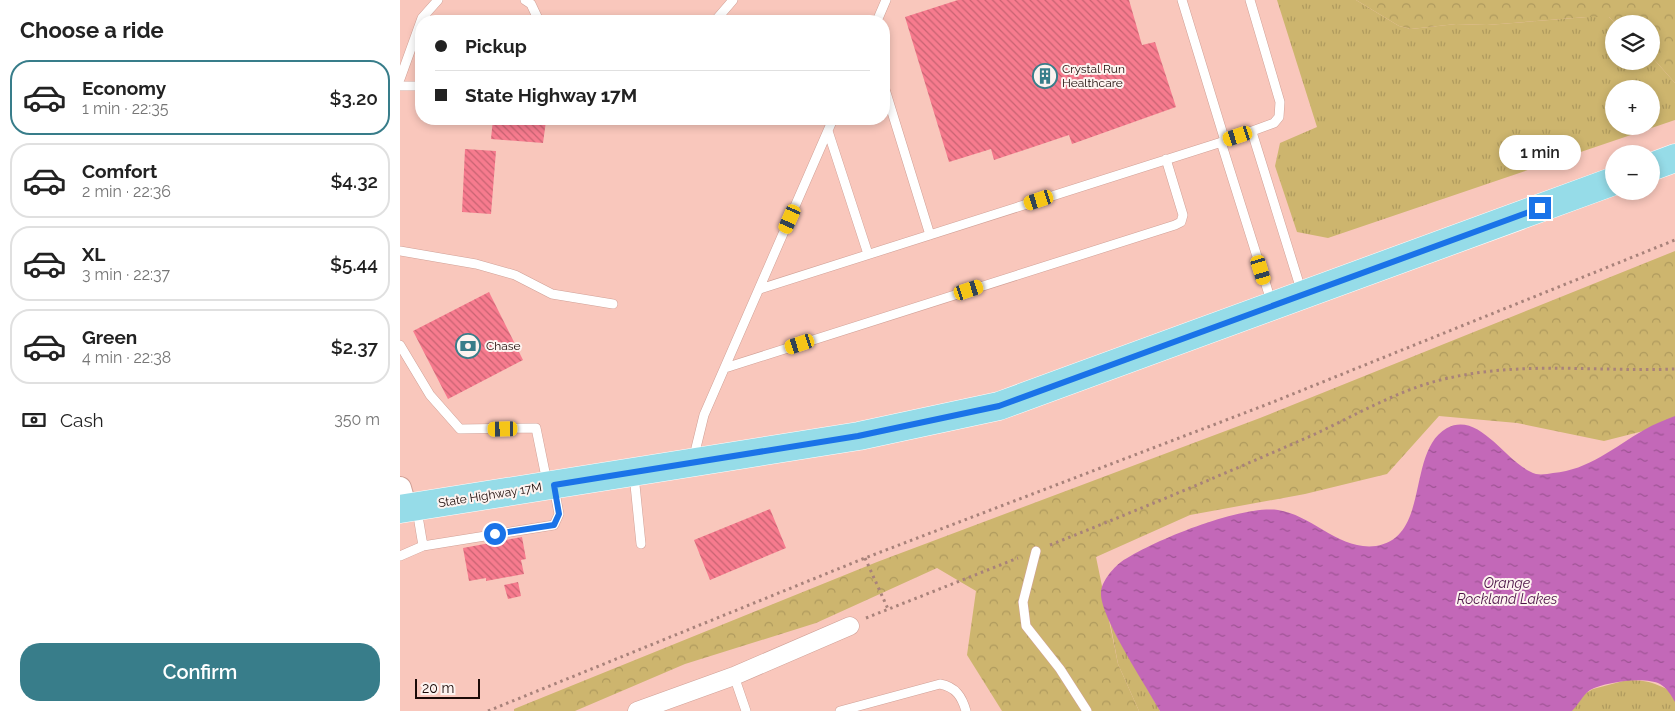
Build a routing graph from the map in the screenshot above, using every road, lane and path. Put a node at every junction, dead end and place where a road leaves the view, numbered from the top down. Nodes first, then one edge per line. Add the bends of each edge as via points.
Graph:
1 (438, 0) edge
2 (525, 0) edge
3 (733, 0) edge
4 (886, 0) edge
5 (1182, 0) edge
6 (1250, 0) edge
7 (425, 15) edge
8 (536, 15) edge
9 (720, 15) edge
10 (880, 15) edge
11 (415, 37) edge
12 (400, 79) edge
13 (400, 86) edge
14 (415, 86) edge
15 (890, 105) edge
16 (831, 125) edge
17 (828, 131) junction
18 (1252, 132) junction
19 (1223, 141) junction
20 (1675, 158) edge
21 (1166, 159) junction
22 (1660, 164) edge
23 (1605, 184) edge
24 (930, 235) junction
25 (1675, 240) edge
26 (400, 251) edge
27 (868, 254) junction
28 (760, 289) junction
29 (1303, 295) junction
30 (612, 304) dead end
31 (1272, 306) junction
32 (400, 344) edge
33 (725, 368) junction
34 (1675, 369) edge
35 (693, 464) junction
36 (634, 473) junction
37 (551, 485) junction
38 (405, 503) edge
39 (641, 544) dead end
40 (423, 546) junction
41 (1036, 551) junction
42 (400, 556) edge
43 (865, 558) junction
44 (888, 609) junction
45 (850, 626) joint
46 (734, 676) junction
47 (488, 711) edge
48 (638, 711) edge
49 (746, 711) edge
50 (840, 711) edge
51 (966, 711) edge
52 (1087, 711) edge

1 - 7 lane
2 - 8 lane
3 - 9 lane
4 - 10 lane
5 - 19 lane
6 - 18 lane via 1280,109 1274,123
11 - 12 lane
13 - 14 lane
15 - 24 lane
16 - 17 lane
17 - 27 lane
17 - 28 lane
18 - 19 lane
18 - 29 lane
19 - 21 lane
19 - 31 lane
20 - 22 main road
21 - 24 lane
21 - 33 lane via 1183,215 1181,222 1175,225
23 - 29 main road, State Highway 17M
24 - 27 lane
25 - 43 path via 1268,404
26 - 30 lane via 476,264 515,275 552,294
27 - 28 lane
28 - 33 lane
29 - 31 main road, State Highway 17M
31 - 35 main road, State Highway 17M via 999,406 858,436
32 - 37 lane via 430,396 460,429 536,428
33 - 35 lane via 704,415
34 - 41 path via 1492,370 1427,383 1298,442
35 - 36 main road, State Highway 17M
36 - 37 main road, State Highway 17M
36 - 39 lane
37 - 38 main road, State Highway 17M
37 - 40 lane via 559,514 554,525
38 - 40 lane
40 - 42 lane
41 - 44 path
41 - 52 lane via 1023,602 1026,626
43 - 44 path
43 - 47 path
44 - 45 path
45 - 46 street
46 - 48 street
46 - 49 lane
50 - 51 lane via 940,684 959,694

